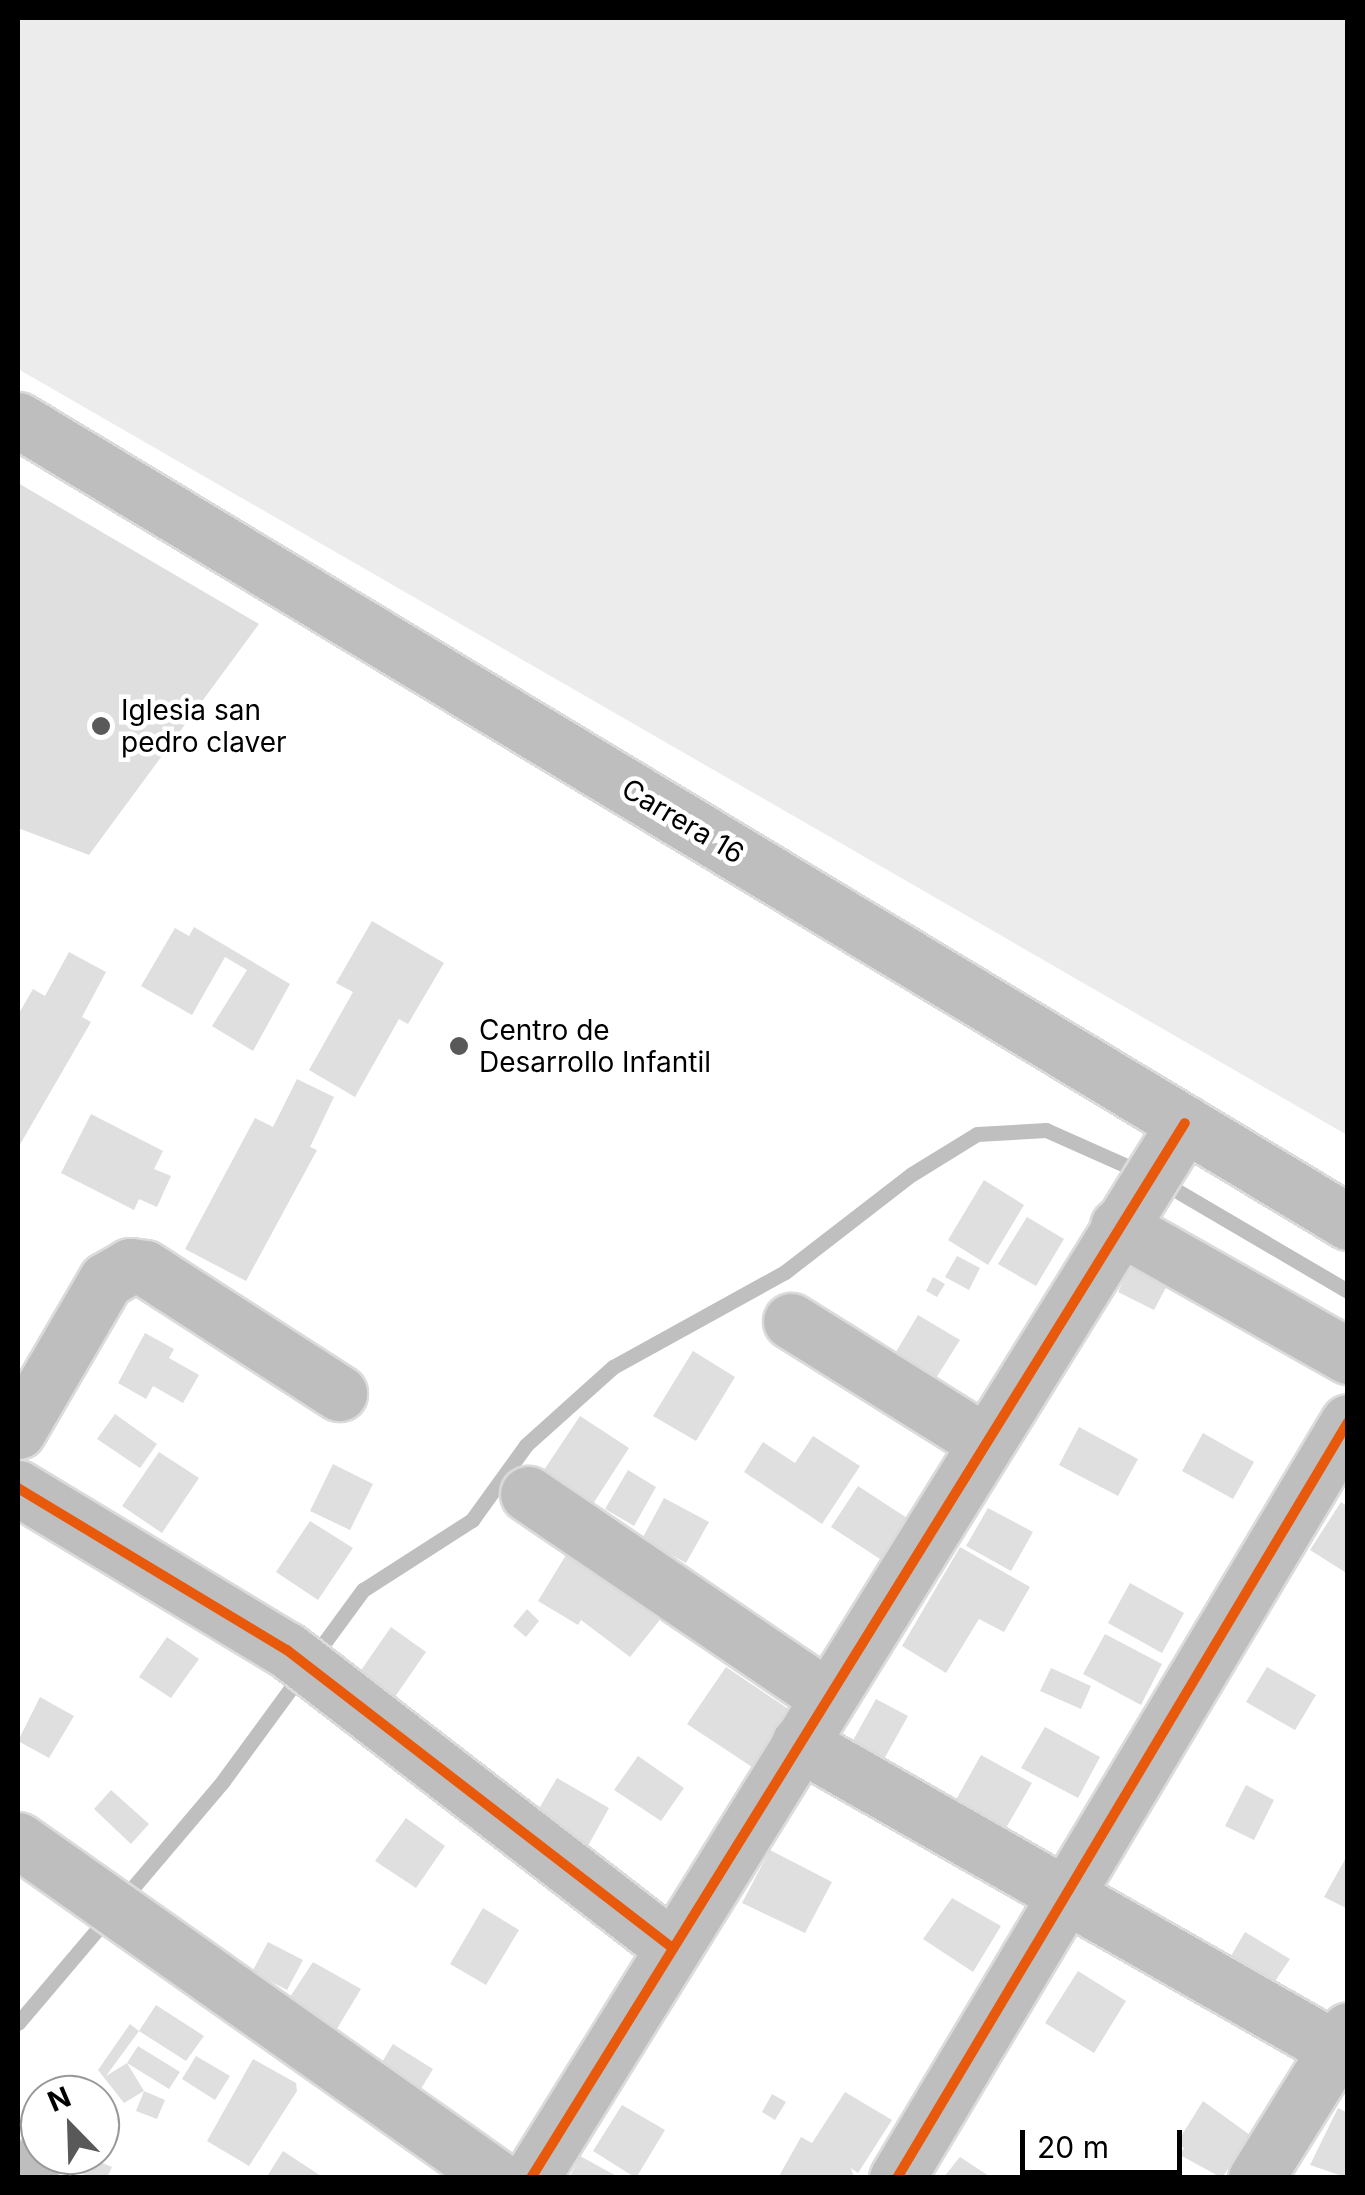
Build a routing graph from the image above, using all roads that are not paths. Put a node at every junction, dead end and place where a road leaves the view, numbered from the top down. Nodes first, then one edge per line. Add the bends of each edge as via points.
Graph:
1 (18, 420) edge
2 (1185, 1123) junction
3 (1348, 1222) edge
4 (1118, 1226) junction
5 (791, 1321) dead end
6 (1348, 1356) edge
7 (340, 1394) dead end
8 (1348, 1422) edge
9 (18, 1431) edge
10 (985, 1442) junction
11 (18, 1488) edge
12 (528, 1494) dead end
13 (813, 1720) junction
14 (18, 1840) edge
15 (1066, 1895) junction
16 (672, 1948) junction
17 (1344, 2045) edge
18 (18, 2168) edge
19 (30, 2178) edge
20 (497, 2178) edge
21 (531, 2178) edge
22 (897, 2178) edge
23 (1256, 2178) edge

1 - 2 street, Carrera 16
2 - 3 street, Carrera 16
2 - 4 street
4 - 6 street
4 - 10 street
5 - 10 street
7 - 9 street via 145,1268 130,1266 106,1280
8 - 15 street
10 - 13 street
11 - 16 street via 287,1650
12 - 13 street
13 - 15 street
13 - 16 street
14 - 20 street
15 - 17 street
15 - 22 street
16 - 21 street
17 - 23 street
18 - 19 street

